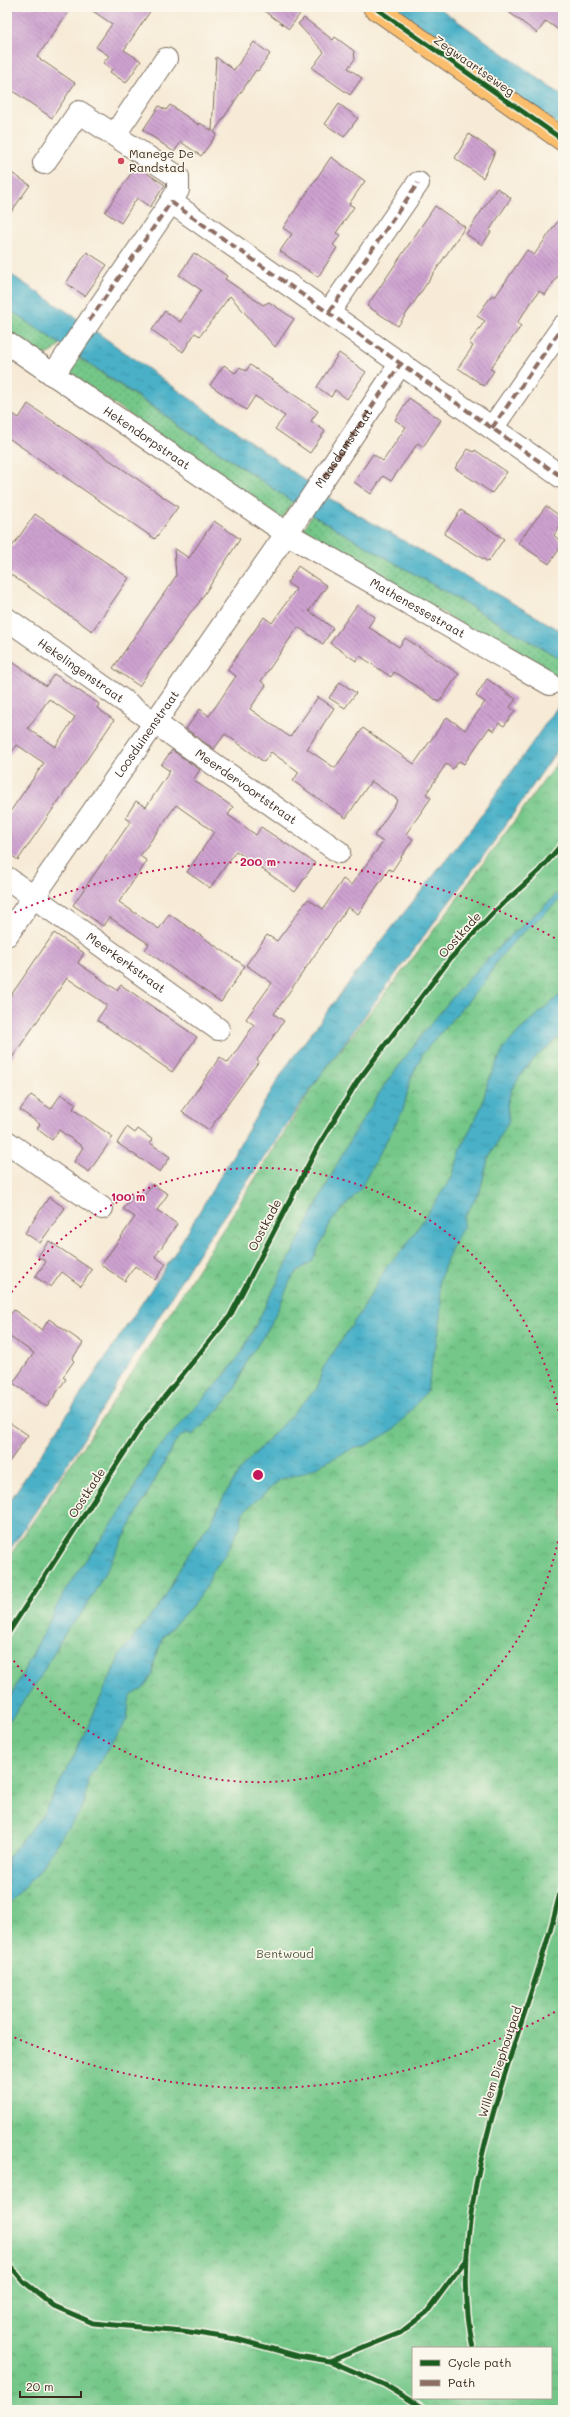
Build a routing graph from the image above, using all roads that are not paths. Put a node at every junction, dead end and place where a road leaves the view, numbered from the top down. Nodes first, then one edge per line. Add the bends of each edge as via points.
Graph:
1 (374, 7) edge
2 (166, 59) dead end
3 (115, 134) junction
4 (563, 140) edge
5 (44, 163) dead end
6 (418, 183) dead end
7 (171, 202) junction
8 (329, 312) junction
9 (563, 326) edge
10 (7, 343) edge
11 (402, 363) junction
12 (59, 366) junction
13 (492, 428) junction
14 (563, 478) edge
15 (286, 533) junction
16 (7, 619) edge
17 (550, 684) dead end
18 (155, 721) junction
19 (339, 852) dead end
20 (7, 878) edge
21 (34, 896) junction
22 (7, 934) edge
23 (218, 1029) dead end
24 (7, 1142) edge
25 (102, 1208) dead end

1 - 4 main road, Zegwaartseweg
2 - 3 street
3 - 5 street via 79,112
3 - 7 street via 178,177 178,190
6 - 8 street
7 - 8 street
7 - 12 street
8 - 11 street
9 - 13 street
10 - 12 street, Hekendorpstraat
11 - 13 street
11 - 15 street, Maasdamstraat
12 - 15 street, Hekendorpstraat
13 - 14 street
15 - 17 street, Mathenessestraat
15 - 18 street, Loosduinenstraat
16 - 18 street, Hekelingenstraat
18 - 19 street, Meerdervoortstraat
18 - 21 street, Loosduinenstraat
20 - 21 street, Meerkerkstraat
21 - 22 street, Loosduinenstraat
21 - 23 street, Meerkerkstraat
24 - 25 street

